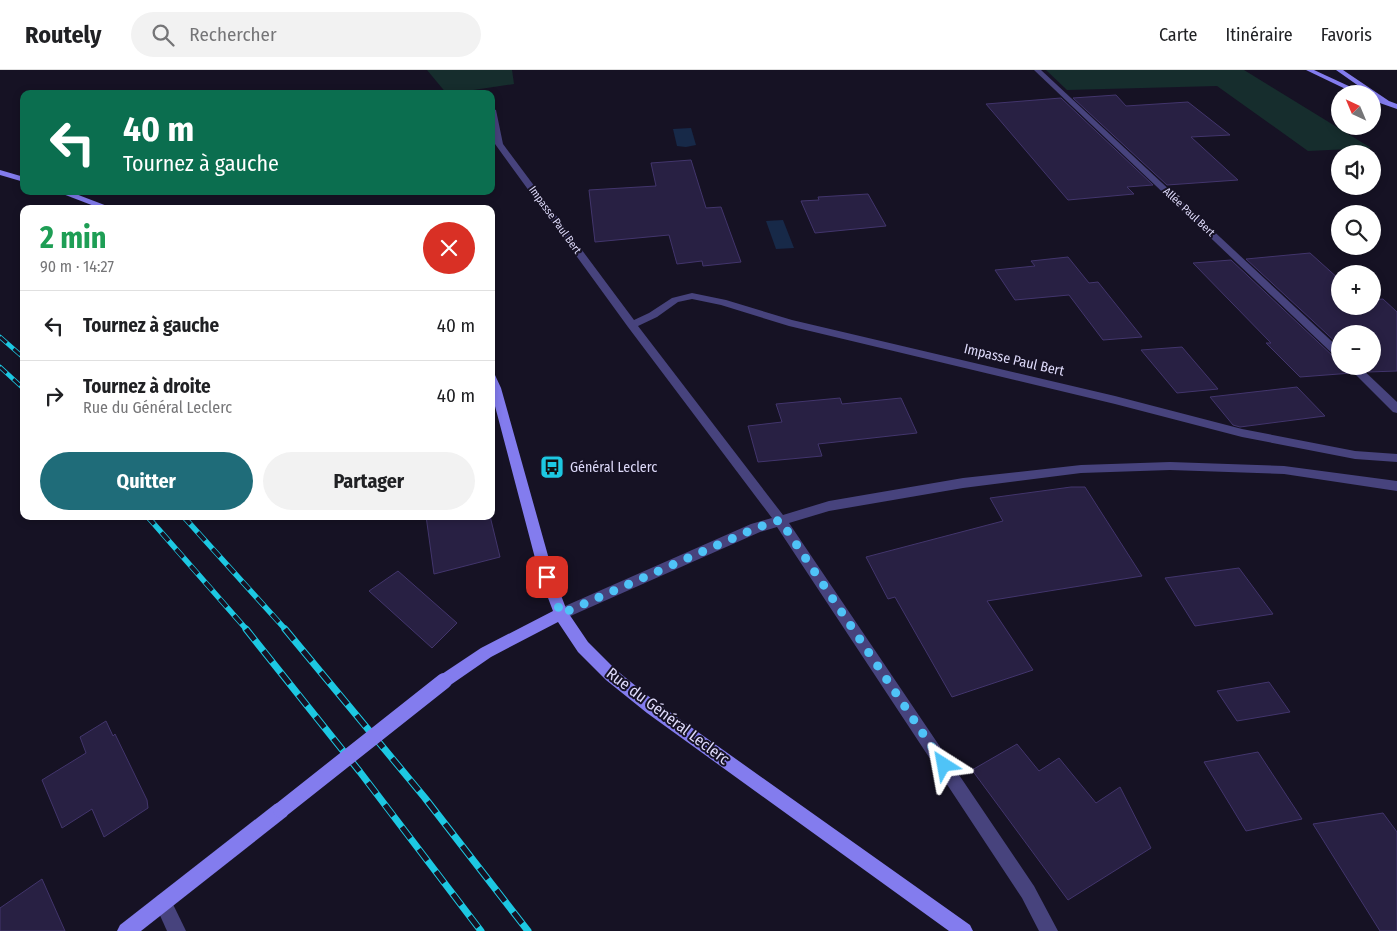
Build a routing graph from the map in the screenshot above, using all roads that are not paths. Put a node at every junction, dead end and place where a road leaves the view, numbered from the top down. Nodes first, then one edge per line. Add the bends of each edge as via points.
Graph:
1 (1037, 70) edge
2 (1309, 70) edge
3 (1339, 70) edge
4 (1340, 85) edge
5 (1381, 100) edge
6 (1385, 102) junction
7 (1397, 107) edge
8 (495, 125) edge
9 (0, 172) edge
10 (20, 179) edge
11 (71, 195) edge
12 (100, 205) edge
13 (632, 325) junction
14 (1331, 347) edge
15 (1361, 375) edge
16 (495, 386) edge
17 (1397, 409) edge
18 (1397, 458) edge
19 (1397, 486) edge
20 (780, 520) junction
21 (561, 614) junction
22 (163, 902) junction
23 (962, 930) edge
24 (126, 931) edge
25 (177, 931) edge
26 (1049, 931) edge

1 - 14 street, Allée Paul Bert
2 - 4 street
3 - 6 street
5 - 6 street
6 - 7 street
8 - 13 street, Impasse Paul Bert via 499,144
9 - 10 street
11 - 12 street
13 - 18 street, Impasse Paul Bert via 675,300 692,296 716,300 789,323 1242,432 1355,455
13 - 20 street, Impasse Paul Bert
15 - 17 street
16 - 21 street, Rue du Général Leclerc via 547,577
19 - 20 street via 1284,470 1170,466 1081,469 934,488 829,506
20 - 21 street
20 - 26 street, Impasse Paul Bert via 1028,892
21 - 22 street, bridge via 468,662
21 - 23 street, Rue du Général Leclerc via 583,647 610,676
22 - 24 street
22 - 25 street

